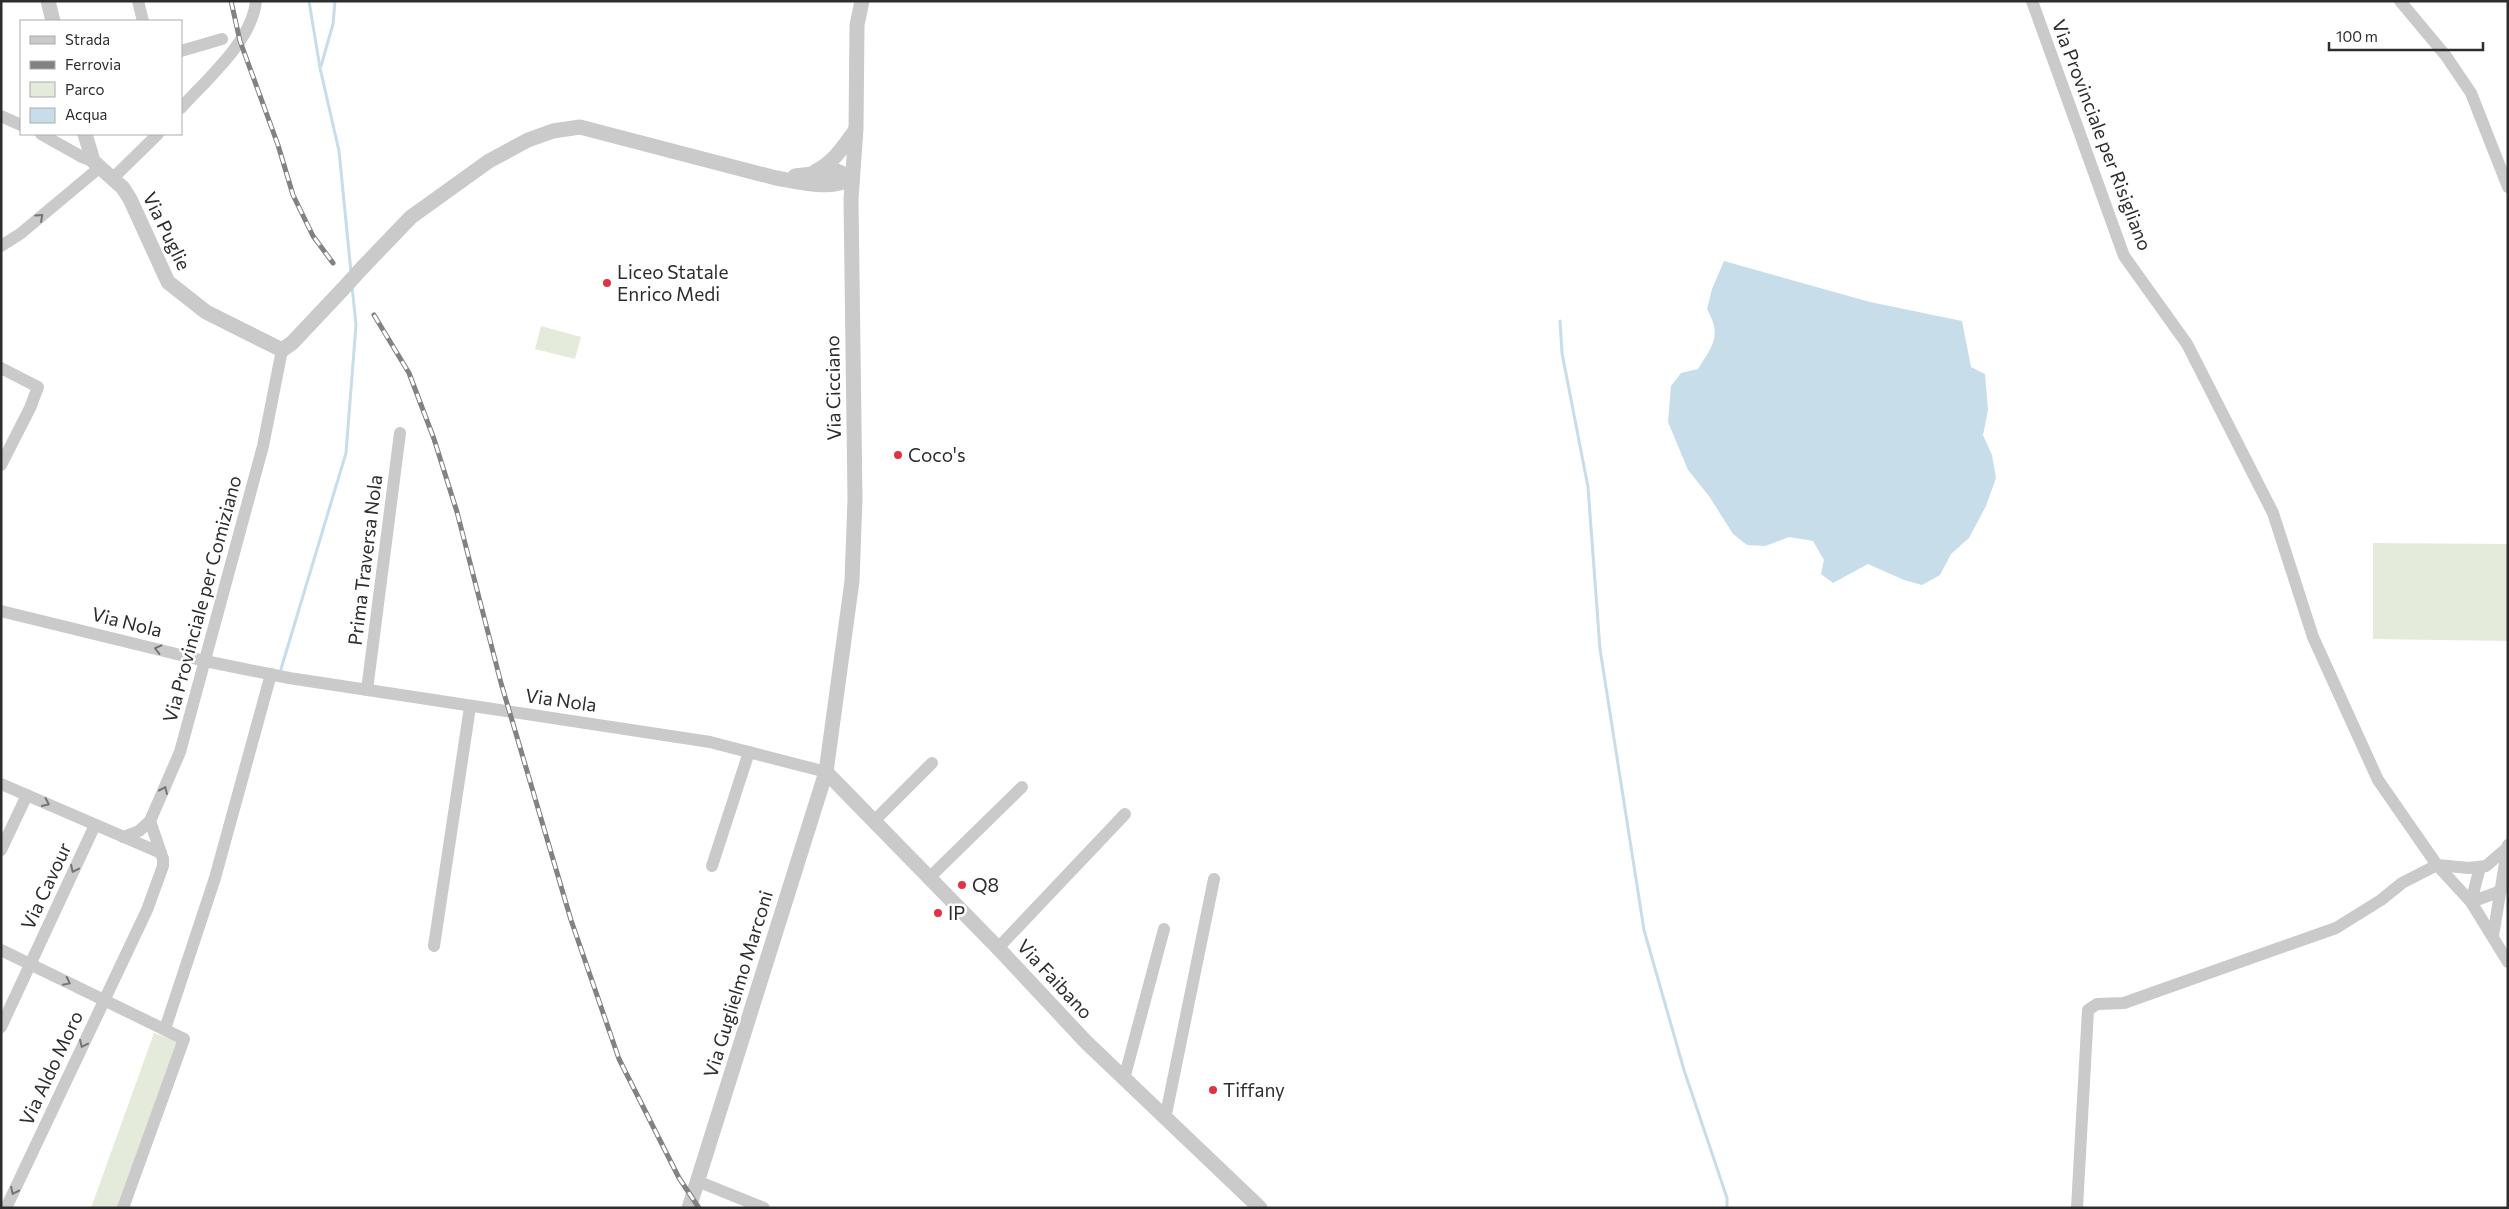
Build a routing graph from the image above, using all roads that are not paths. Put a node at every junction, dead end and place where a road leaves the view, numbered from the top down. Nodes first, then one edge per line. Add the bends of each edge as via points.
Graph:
1 (48, 1) edge
2 (138, 1) edge
3 (256, 1) edge
4 (862, 1) edge
5 (2032, 1) edge
6 (2400, 1) edge
7 (54, 20) edge
8 (143, 20) edge
9 (222, 39) dead end
10 (182, 51) edge
11 (182, 107) edge
12 (1, 116) edge
13 (20, 125) edge
14 (856, 129) junction
15 (43, 135) edge
16 (85, 135) edge
17 (157, 135) edge
18 (96, 164) junction
19 (852, 178) junction
20 (112, 179) junction
21 (817, 179) junction
22 (2508, 187) edge
23 (850, 199) junction
24 (1, 246) edge
25 (282, 350) junction
26 (1, 368) edge
27 (400, 434) dead end
28 (1, 466) edge
29 (1, 611) edge
30 (205, 661) junction
31 (273, 675) junction
32 (367, 690) junction
33 (470, 706) junction
34 (749, 752) junction
35 (932, 763) dead end
36 (826, 772) junction
37 (1, 784) edge
38 (1022, 787) dead end
39 (27, 795) junction
40 (1125, 814) dead end
41 (150, 821) junction
42 (874, 821) junction
43 (95, 825) junction
44 (123, 837) junction
45 (2507, 846) edge
46 (1, 850) edge
47 (161, 853) junction
48 (2437, 865) junction
49 (712, 866) dead end
50 (2480, 867) junction
51 (930, 878) junction
52 (1214, 879) dead end
53 (2501, 891) junction
54 (2471, 902) junction
55 (1164, 929) dead end
56 (2493, 936) junction
57 (434, 946) dead end
58 (998, 948) junction
59 (1, 950) edge
60 (2508, 962) edge
61 (30, 964) junction
62 (104, 999) junction
63 (1, 1027) edge
64 (165, 1029) junction
65 (1124, 1079) junction
66 (1165, 1119) junction
67 (697, 1181) junction
68 (6, 1208) edge
69 (123, 1208) edge
70 (689, 1208) edge
71 (764, 1208) edge
72 (1260, 1208) edge
73 (2077, 1208) edge

1 - 7 street
2 - 8 street
3 - 11 street via 251,24 240,41
4 - 14 street, Via Cicciano via 856,50
5 - 48 street, Via Provinciale per Risigliano via 2124,256 2187,344 2273,513 2313,637 2378,780
6 - 22 street via 2472,93
9 - 10 street
12 - 13 street
14 - 19 street, Via Cicciano
14 - 21 street
15 - 18 street
16 - 18 street
17 - 20 street
18 - 20 street, Via Puglie
24 -> 18 street via 27,228
19 - 21 street via 837,171
19 - 23 street, Via Cicciano
20 - 25 street, Via Puglie via 130,199 168,282 206,312
21 - 23 street
21 - 25 street, bridge via 776,178 580,127 553,131 489,161 411,216
23 - 36 street, Via Cicciano via 855,498 852,581
25 - 30 street, Via Provinciale per Comiziano via 263,446
26 - 28 street via 38,386
27 - 32 street, Prima Traversa Nola
30 -> 29 street, Via Nola
30 - 31 street, Via Nola
41 -> 30 street, Via Provinciale per Comiziano via 180,752
31 - 32 street, Via Nola
31 - 64 street via 215,878
32 - 33 street, Via Nola
33 - 34 street, Via Nola via 649,731
33 - 57 street
34 - 36 street, Via Nola
34 - 49 street
35 - 42 street
36 - 42 street, Via Faibano
36 - 67 street, Via Guglielmo Marconi
37 - 39 street
38 - 51 street
39 -> 43 street
39 - 46 street
40 - 58 street
41 - 44 street via 139,831
41 - 47 street
42 - 51 street, Via Faibano
43 - 44 street
43 -> 61 street, Via Cavour
44 - 47 street
45 - 50 street via 2486,866
45 - 53 street
47 - 62 street, Via Aldo Moro via 163,866 147,910
48 - 50 street
48 - 54 street, Via Provinciale per Risigliano
48 - 73 street via 2402,883 2336,928 2124,1003 2097,1004 2088,1010
50 - 54 street
51 - 58 street, Via Faibano
52 - 66 street
53 - 54 street
53 - 56 street
54 - 56 street, Via Provinciale per Risigliano
55 - 65 street
56 - 60 street, Via Provinciale per Risigliano
58 - 65 street, Via Faibano
59 - 61 street
61 -> 62 street
61 - 63 street, Via Cavour
62 - 64 street
62 -> 68 street, Via Aldo Moro
64 - 69 street via 184,1039
65 - 66 street, Via Faibano
66 - 72 street, Via Faibano
67 - 70 street, Via Guglielmo Marconi
67 - 71 street

